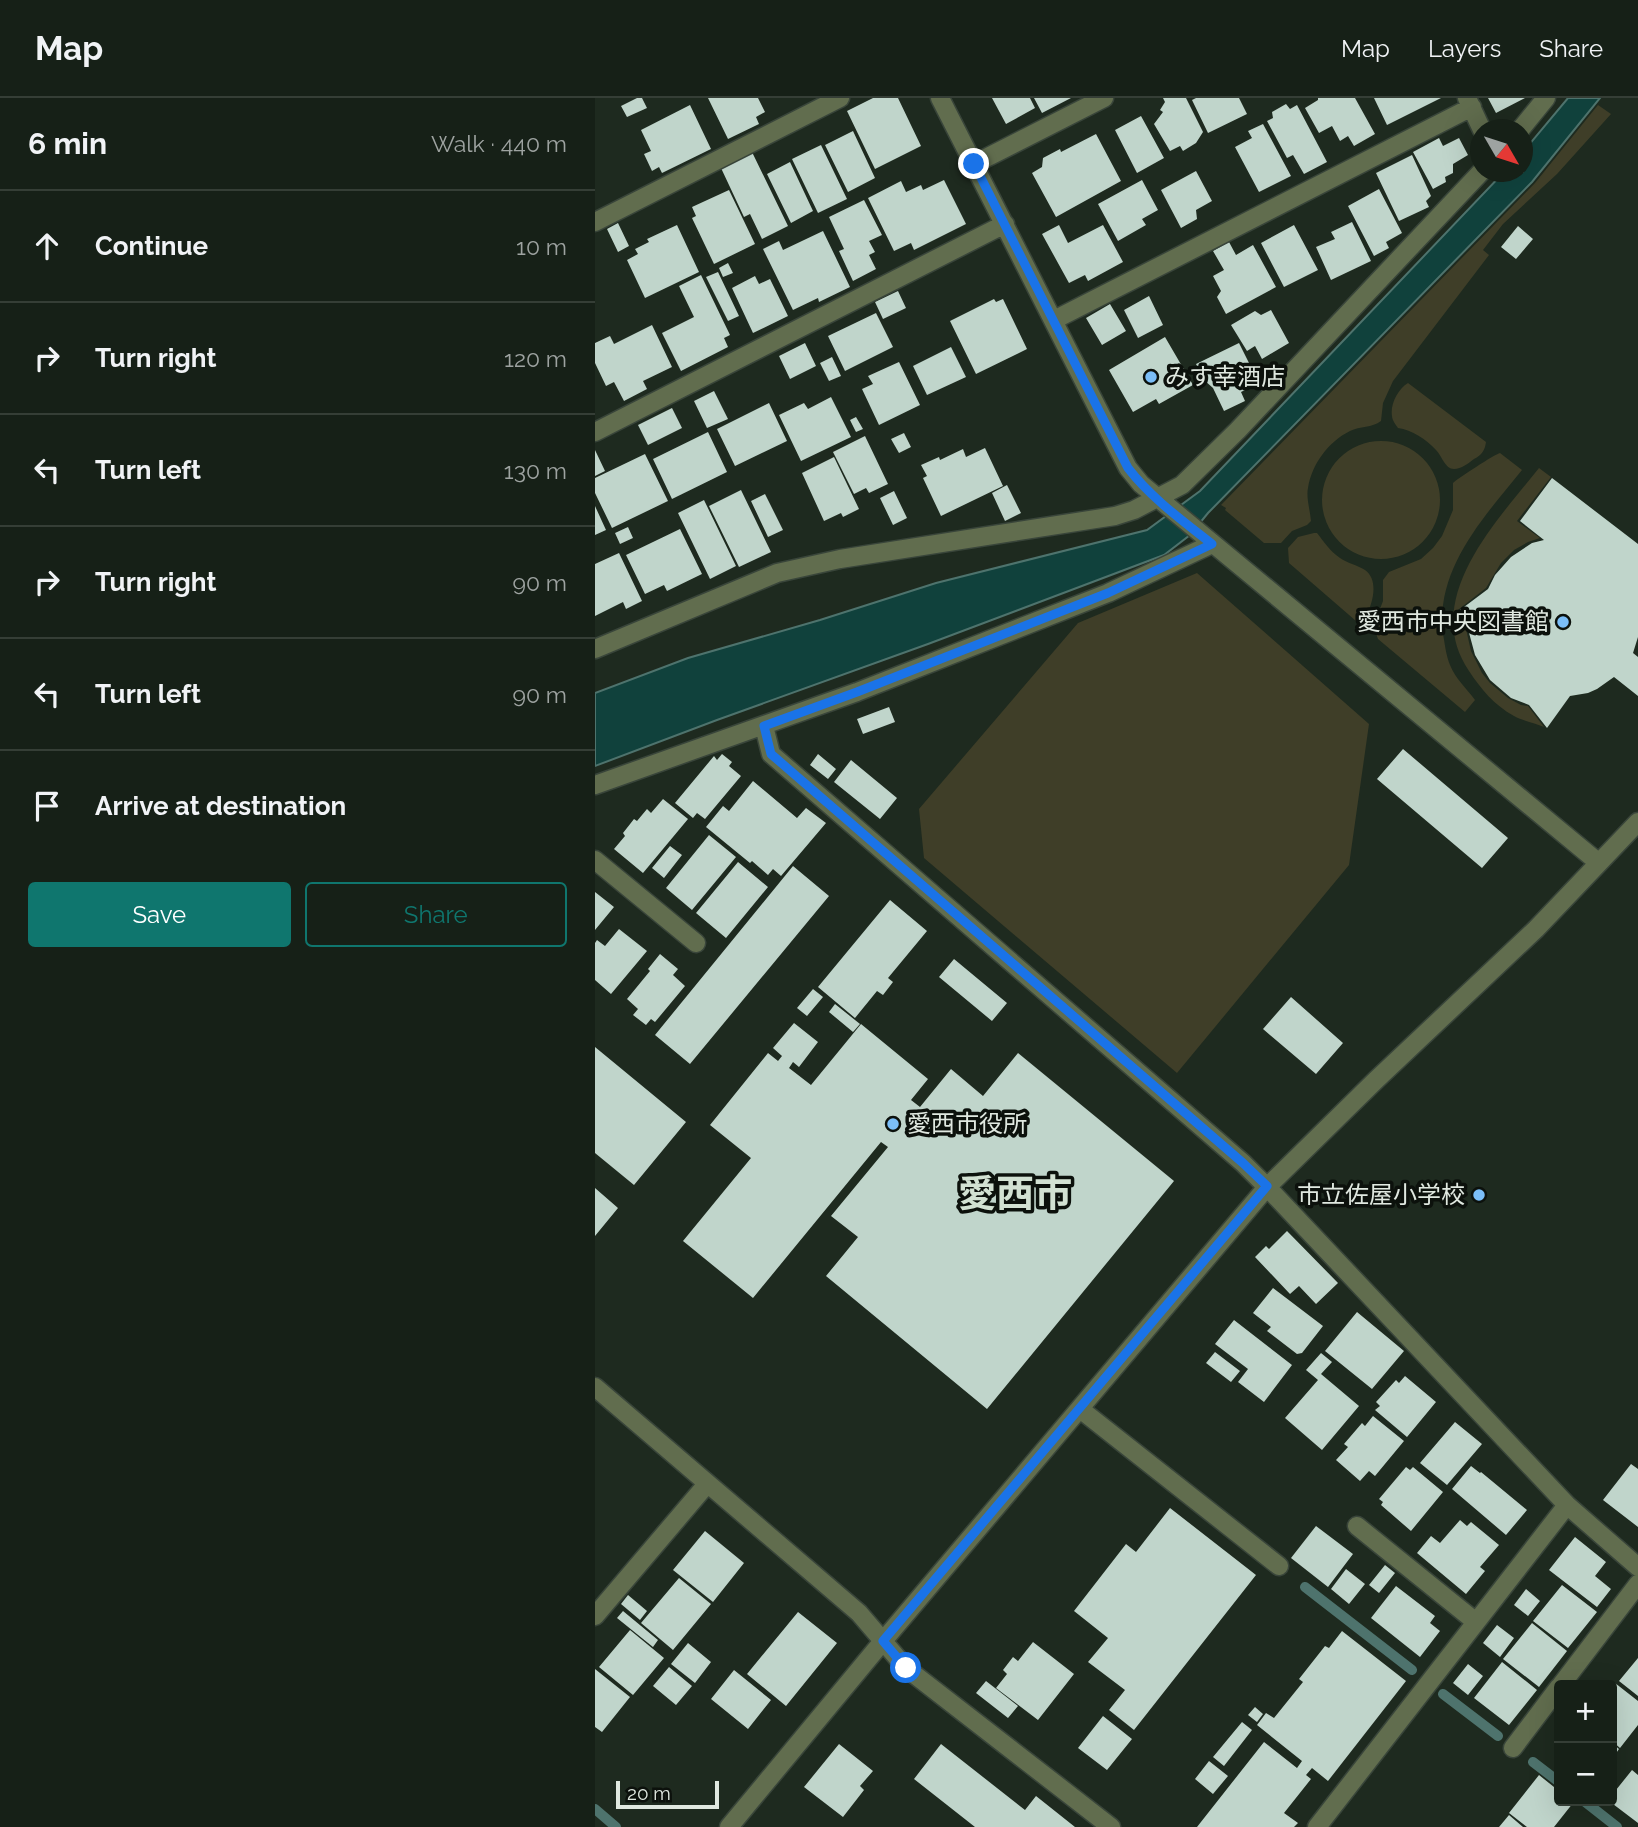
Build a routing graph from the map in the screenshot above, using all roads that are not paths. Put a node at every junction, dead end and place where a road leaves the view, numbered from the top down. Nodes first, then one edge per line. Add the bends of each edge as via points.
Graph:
1 (840, 98) edge
2 (940, 98) edge
3 (1104, 98) edge
4 (1546, 98) edge
5 (1470, 103) edge
6 (1477, 119) edge
7 (1529, 119) edge
8 (974, 164) junction
9 (1472, 182) edge
10 (595, 222) edge
11 (1005, 224) junction
12 (1054, 320) junction
13 (595, 432) edge
14 (1157, 499) junction
15 (1206, 539) junction
16 (595, 649) edge
17 (764, 726) junction
18 (595, 785) edge
19 (1638, 822) edge
20 (595, 860) edge
21 (1599, 863) junction
22 (696, 943) dead end
23 (1267, 1186) junction
24 (595, 1387) edge
25 (1080, 1409) junction
26 (707, 1483) junction
27 (1567, 1505) junction
28 (1357, 1526) dead end
29 (1279, 1566) dead end
30 (1638, 1567) edge
31 (1638, 1584) edge
32 (595, 1616) edge
33 (1476, 1622) junction
34 (883, 1641) junction
35 (1565, 1680) edge
36 (1554, 1694) edge
37 (1513, 1748) dead end
38 (729, 1827) edge
39 (1111, 1827) edge
40 (1317, 1827) edge

1 - 10 street
2 - 8 street
3 - 8 street
4 - 7 street
5 - 6 street
5 - 12 street
8 - 11 street
9 - 14 street via 1238,430 1182,485
11 - 12 street
11 - 13 street
12 - 14 street via 1128,468
14 - 15 street
14 - 16 street via 1115,516 777,573
15 - 17 street via 1108,593
15 - 21 street
17 - 18 street
17 - 23 street via 771,754
19 - 21 street
20 - 22 street
21 - 23 street
23 - 25 street
23 - 27 street
24 - 26 street
25 - 29 street
25 - 34 street
26 - 32 street
26 - 34 street via 859,1613
27 - 30 street
27 - 33 street
28 - 33 street
31 - 35 street
33 - 40 street
34 - 38 street
34 - 39 street via 906,1668
36 - 37 street

